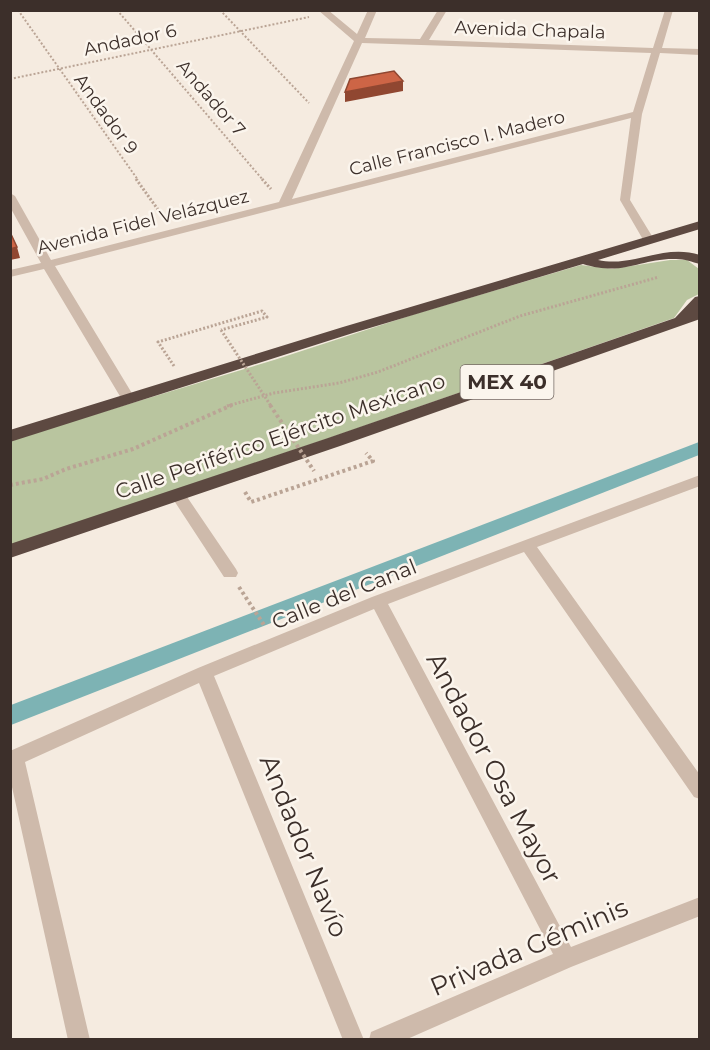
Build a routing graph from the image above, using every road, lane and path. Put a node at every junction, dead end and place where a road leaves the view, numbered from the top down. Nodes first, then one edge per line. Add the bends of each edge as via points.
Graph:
1 (18, 10) edge
2 (117, 10) edge
3 (220, 10) edge
4 (373, 10) edge
5 (443, 10) edge
6 (669, 10) edge
7 (323, 12) edge
8 (241, 31) junction
9 (359, 40) junction
10 (422, 43) junction
11 (152, 49) junction
12 (658, 50) junction
13 (699, 52) edge
14 (57, 69) junction
15 (10, 79) edge
16 (637, 114) junction
17 (324, 118) junction
18 (10, 196) edge
19 (285, 204) junction
20 (699, 225) edge
21 (174, 232) junction
22 (650, 241) junction
23 (582, 260) junction
24 (699, 260) edge
25 (48, 265) junction
26 (10, 274) edge
27 (669, 274) dead end
28 (699, 300) edge
29 (699, 314) edge
30 (680, 321) junction
31 (221, 330) joint
32 (184, 382) junction
33 (129, 400) junction
34 (10, 436) edge
35 (356, 456) dead end
36 (325, 467) dead end
37 (314, 471) joint
38 (235, 476) junction
39 (698, 484) edge
40 (10, 485) edge
41 (178, 495) junction
42 (527, 545) junction
43 (10, 551) edge
44 (230, 573) dead end
45 (245, 596) dead end
46 (378, 601) junction
47 (261, 621) dead end
48 (204, 673) junction
49 (13, 759) edge
50 (699, 791) edge
51 (699, 906) edge
52 (566, 959) junction
53 (79, 1040) edge
54 (354, 1040) edge
55 (379, 1040) edge

1 - 14 path, Andador 9
2 - 11 path, Andador 7
3 - 8 path
4 - 9 street
5 - 10 street
6 - 12 street
7 - 8 path, Andador 6
7 - 9 street
8 - 11 path, Andador 6
8 - 17 path
9 - 10 street, Avenida Chapala
9 - 17 street
10 - 12 street, Avenida Chapala
11 - 14 path, Andador 6
11 - 19 path, Andador 7
12 - 13 street, Avenida Chapala
12 - 16 street
14 - 15 path, Andador 6
14 - 21 path, Andador 9
16 - 19 street, Calle Francisco I. Madero
16 - 22 street via 625,200
17 - 19 street
18 - 25 street
19 - 21 street, Avenida Fidel Velázquez
20 - 22 highway
21 - 25 street, Avenida Fidel Velázquez
22 - 23 highway
23 - 24 highway via 611,266 670,254
23 - 32 highway
25 - 26 street, Avenida Fidel Velázquez
25 - 33 street
27 - 40 path via 520,316 378,372 228,406 133,449
28 - 30 highway
29 - 30 highway, Calle Periférico Ejército Mexicano / MEX 40
30 - 38 highway, Calle Periférico Ejército Mexicano / MEX 40
31 - 32 path via 267,316 262,311 158,342
31 - 37 path, bridge
32 - 33 highway
33 - 34 highway
35 - 38 path via 367,453 373,460 251,502
36 - 37 path
38 - 41 highway, Calle Periférico Ejército Mexicano / MEX 40
39 - 42 street, Calle del Canal
41 - 43 highway, Calle Periférico Ejército Mexicano / MEX 40
41 - 44 street
42 - 46 street, Calle del Canal
42 - 50 street
45 - 47 path
46 - 48 street, Calle del Canal
46 - 52 street, Andador Osa Mayor
48 - 49 street, Calle del Canal
48 - 54 street, Andador Navío
49 - 53 street
51 - 52 street, Privada Géminis
52 - 55 street, Privada Géminis

